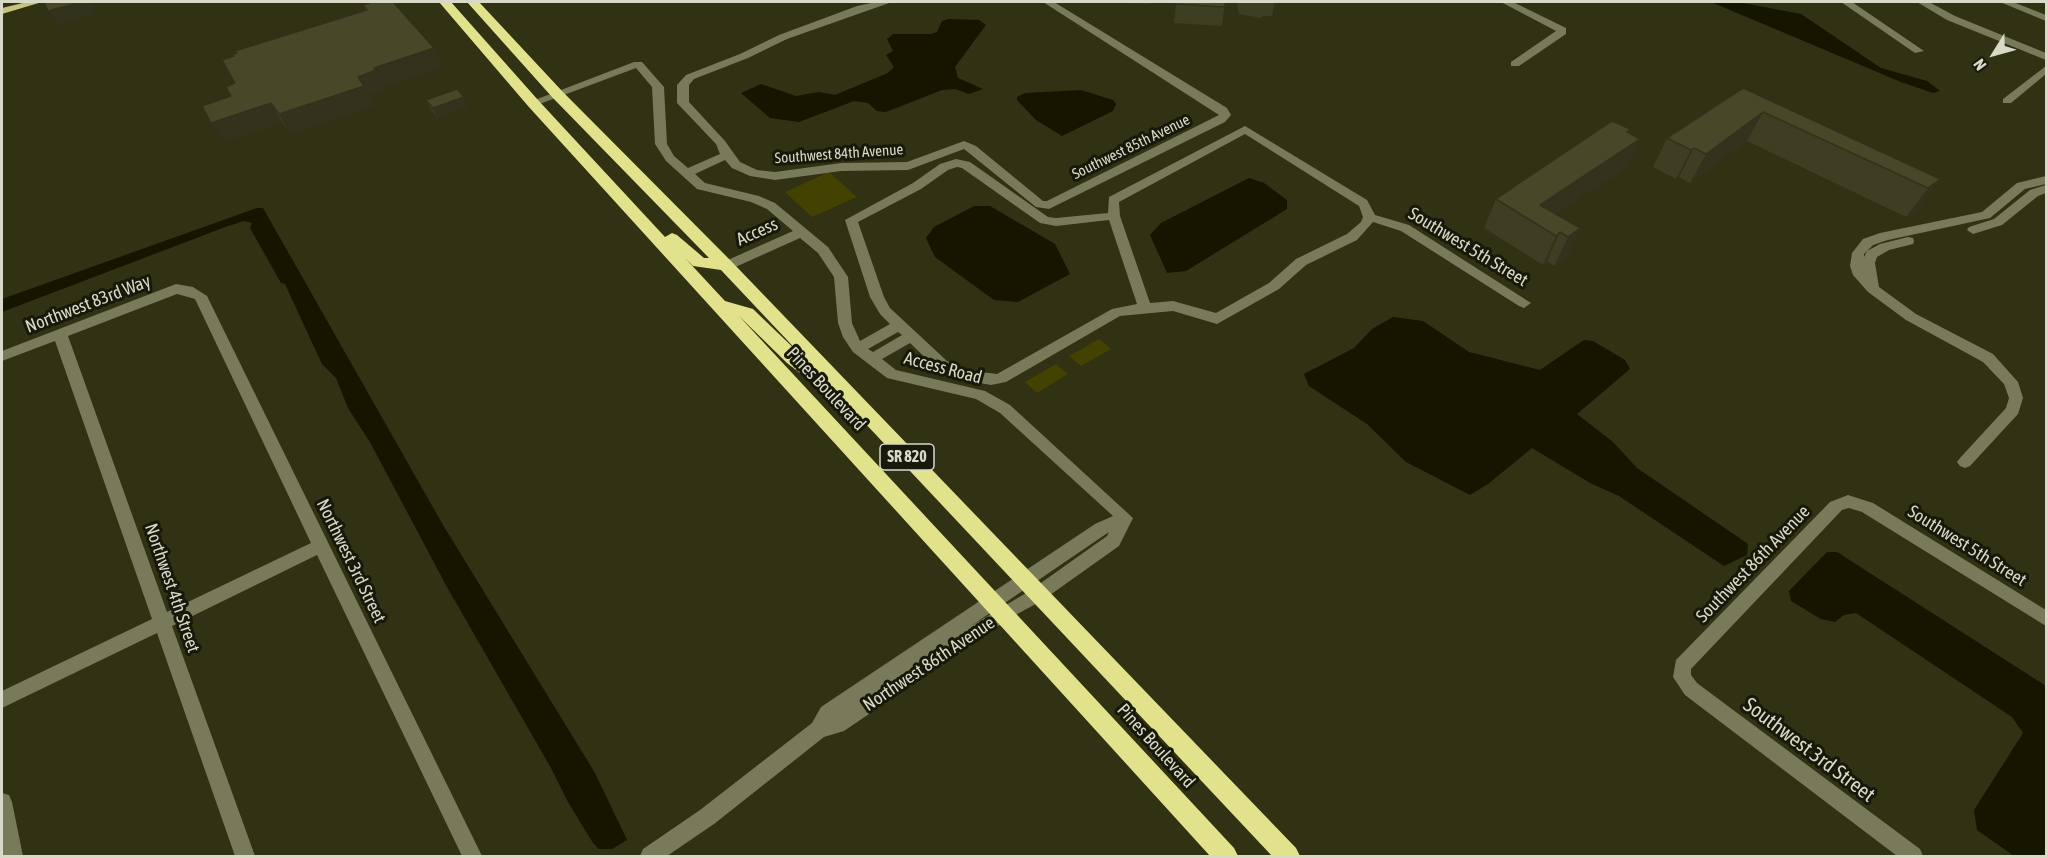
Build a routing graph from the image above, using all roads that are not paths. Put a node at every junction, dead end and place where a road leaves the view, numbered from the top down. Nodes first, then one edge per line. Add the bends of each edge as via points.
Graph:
1 (7, 2) edge
2 (37, 2) edge
3 (445, 2) edge
4 (463, 2) edge
5 (473, 2) edge
6 (887, 2) edge
7 (1048, 2) edge
8 (1506, 2) edge
9 (1846, 2) edge
10 (1922, 2) edge
11 (2005, 2) edge
12 (2, 3) edge
13 (2, 11) edge
14 (2046, 18) edge
15 (497, 28) junction
16 (1919, 51) dead end
17 (2046, 57) edge
18 (1515, 64) dead end
19 (2046, 69) edge
20 (557, 94) junction
21 (2007, 101) dead end
22 (533, 104) junction
23 (964, 146) joint
24 (727, 155) junction
25 (686, 173) junction
26 (2041, 186) edge
27 (618, 196) junction
28 (1114, 216) junction
29 (1369, 217) junction
30 (802, 232) junction
31 (726, 266) junction
32 (188, 290) joint
33 (1524, 303) dead end
34 (720, 307) junction
35 (1145, 308) junction
36 (899, 326) junction
37 (60, 334) junction
38 (912, 336) junction
39 (858, 348) junction
40 (2, 356) edge
41 (871, 359) junction
42 (847, 394) junction
43 (1965, 462) dead end
44 (1867, 507) joint
45 (322, 545) junction
46 (1031, 588) junction
47 (999, 608) junction
48 (2046, 618) edge
49 (163, 622) junction
50 (1682, 677) joint
51 (2, 700) edge
52 (2, 802) edge
53 (13, 856) edge
54 (244, 856) edge
55 (472, 856) edge
56 (650, 856) edge
57 (1226, 856) edge
58 (1288, 856) edge
59 (1912, 856) edge

1 - 12 main road
2 - 13 main road
3 - 22 highway, Pines Boulevard / SR 820
4 - 15 highway via 484,25
5 - 15 highway, Pines Boulevard / SR 820
6 - 24 street, Southwest 84th Avenue via 783,37 690,77 683,85 683,103 721,143
7 - 23 street, Southwest 85th Avenue via 1223,110 1225,116 1049,205 1040,204 972,148
8 - 18 street via 1558,26 1562,32
9 - 16 street
10 - 17 street
11 - 14 street
15 - 20 highway, Pines Boulevard / SR 820
19 - 21 street
20 - 22 street
20 - 25 street, Access Road via 638,64 658,87 661,144
20 - 31 highway, Pines Boulevard / SR 820
22 - 27 highway, Pines Boulevard / SR 820
23 - 24 street, Southwest 84th Avenue via 908,166 841,167 775,176 754,173 736,165
24 - 25 street
25 - 30 street, Access Road via 701,186 771,206
26 - 43 street via 2006,218 1895,244 1863,258 1873,288 1911,317 1988,358 2011,382 2016,398 2013,410
27 - 31 highway via 630,199 692,258
27 - 34 highway, Pines Boulevard / SR 820
28 - 29 street via 1111,206 1118,196 1245,129 1363,203
28 - 35 street
28 - 36 street via 1044,220 966,165 944,167 917,186 851,220 877,297
29 - 33 street, Southwest 5th Street via 1405,228
29 - 35 street via 1352,237 1301,262 1274,286 1217,319 1173,306
30 - 31 street, Access
30 - 39 street, Access Road via 836,265 845,323
31 - 42 highway, Pines Boulevard / SR 820
32 - 37 street, Northwest 83rd Way via 176,289
32 - 45 street, Northwest 3rd Street via 200,296
34 - 42 highway via 733,307 747,314 828,387
34 - 47 highway, Pines Boulevard / SR 820
35 - 38 street via 1117,312 991,380 962,375 942,365
36 - 38 street
36 - 39 street
37 - 40 street, Northwest 83rd Way
37 - 49 street, Northwest 4th Street
38 - 41 street
39 - 41 street, Access Road
41 - 46 street, Access Road via 892,374 980,395 1005,409 1125,518 1113,541
42 - 46 highway, Pines Boulevard / SR 820
44 - 48 street, Southwest 5th Street
44 - 50 street, Southwest 86th Avenue via 1848,501 1836,506 1682,666
45 - 49 street
45 - 55 street, Northwest 3rd Street
46 - 47 street, Northwest 86th Avenue
46 - 58 highway, Pines Boulevard / SR 820
47 - 56 street, Northwest 86th Avenue via 837,725 819,729 707,817
47 - 57 highway, Pines Boulevard / SR 820
49 - 51 street
49 - 54 street, Northwest 4th Street
50 - 59 street, Southwest 3rd Street via 1692,689
52 - 53 street

